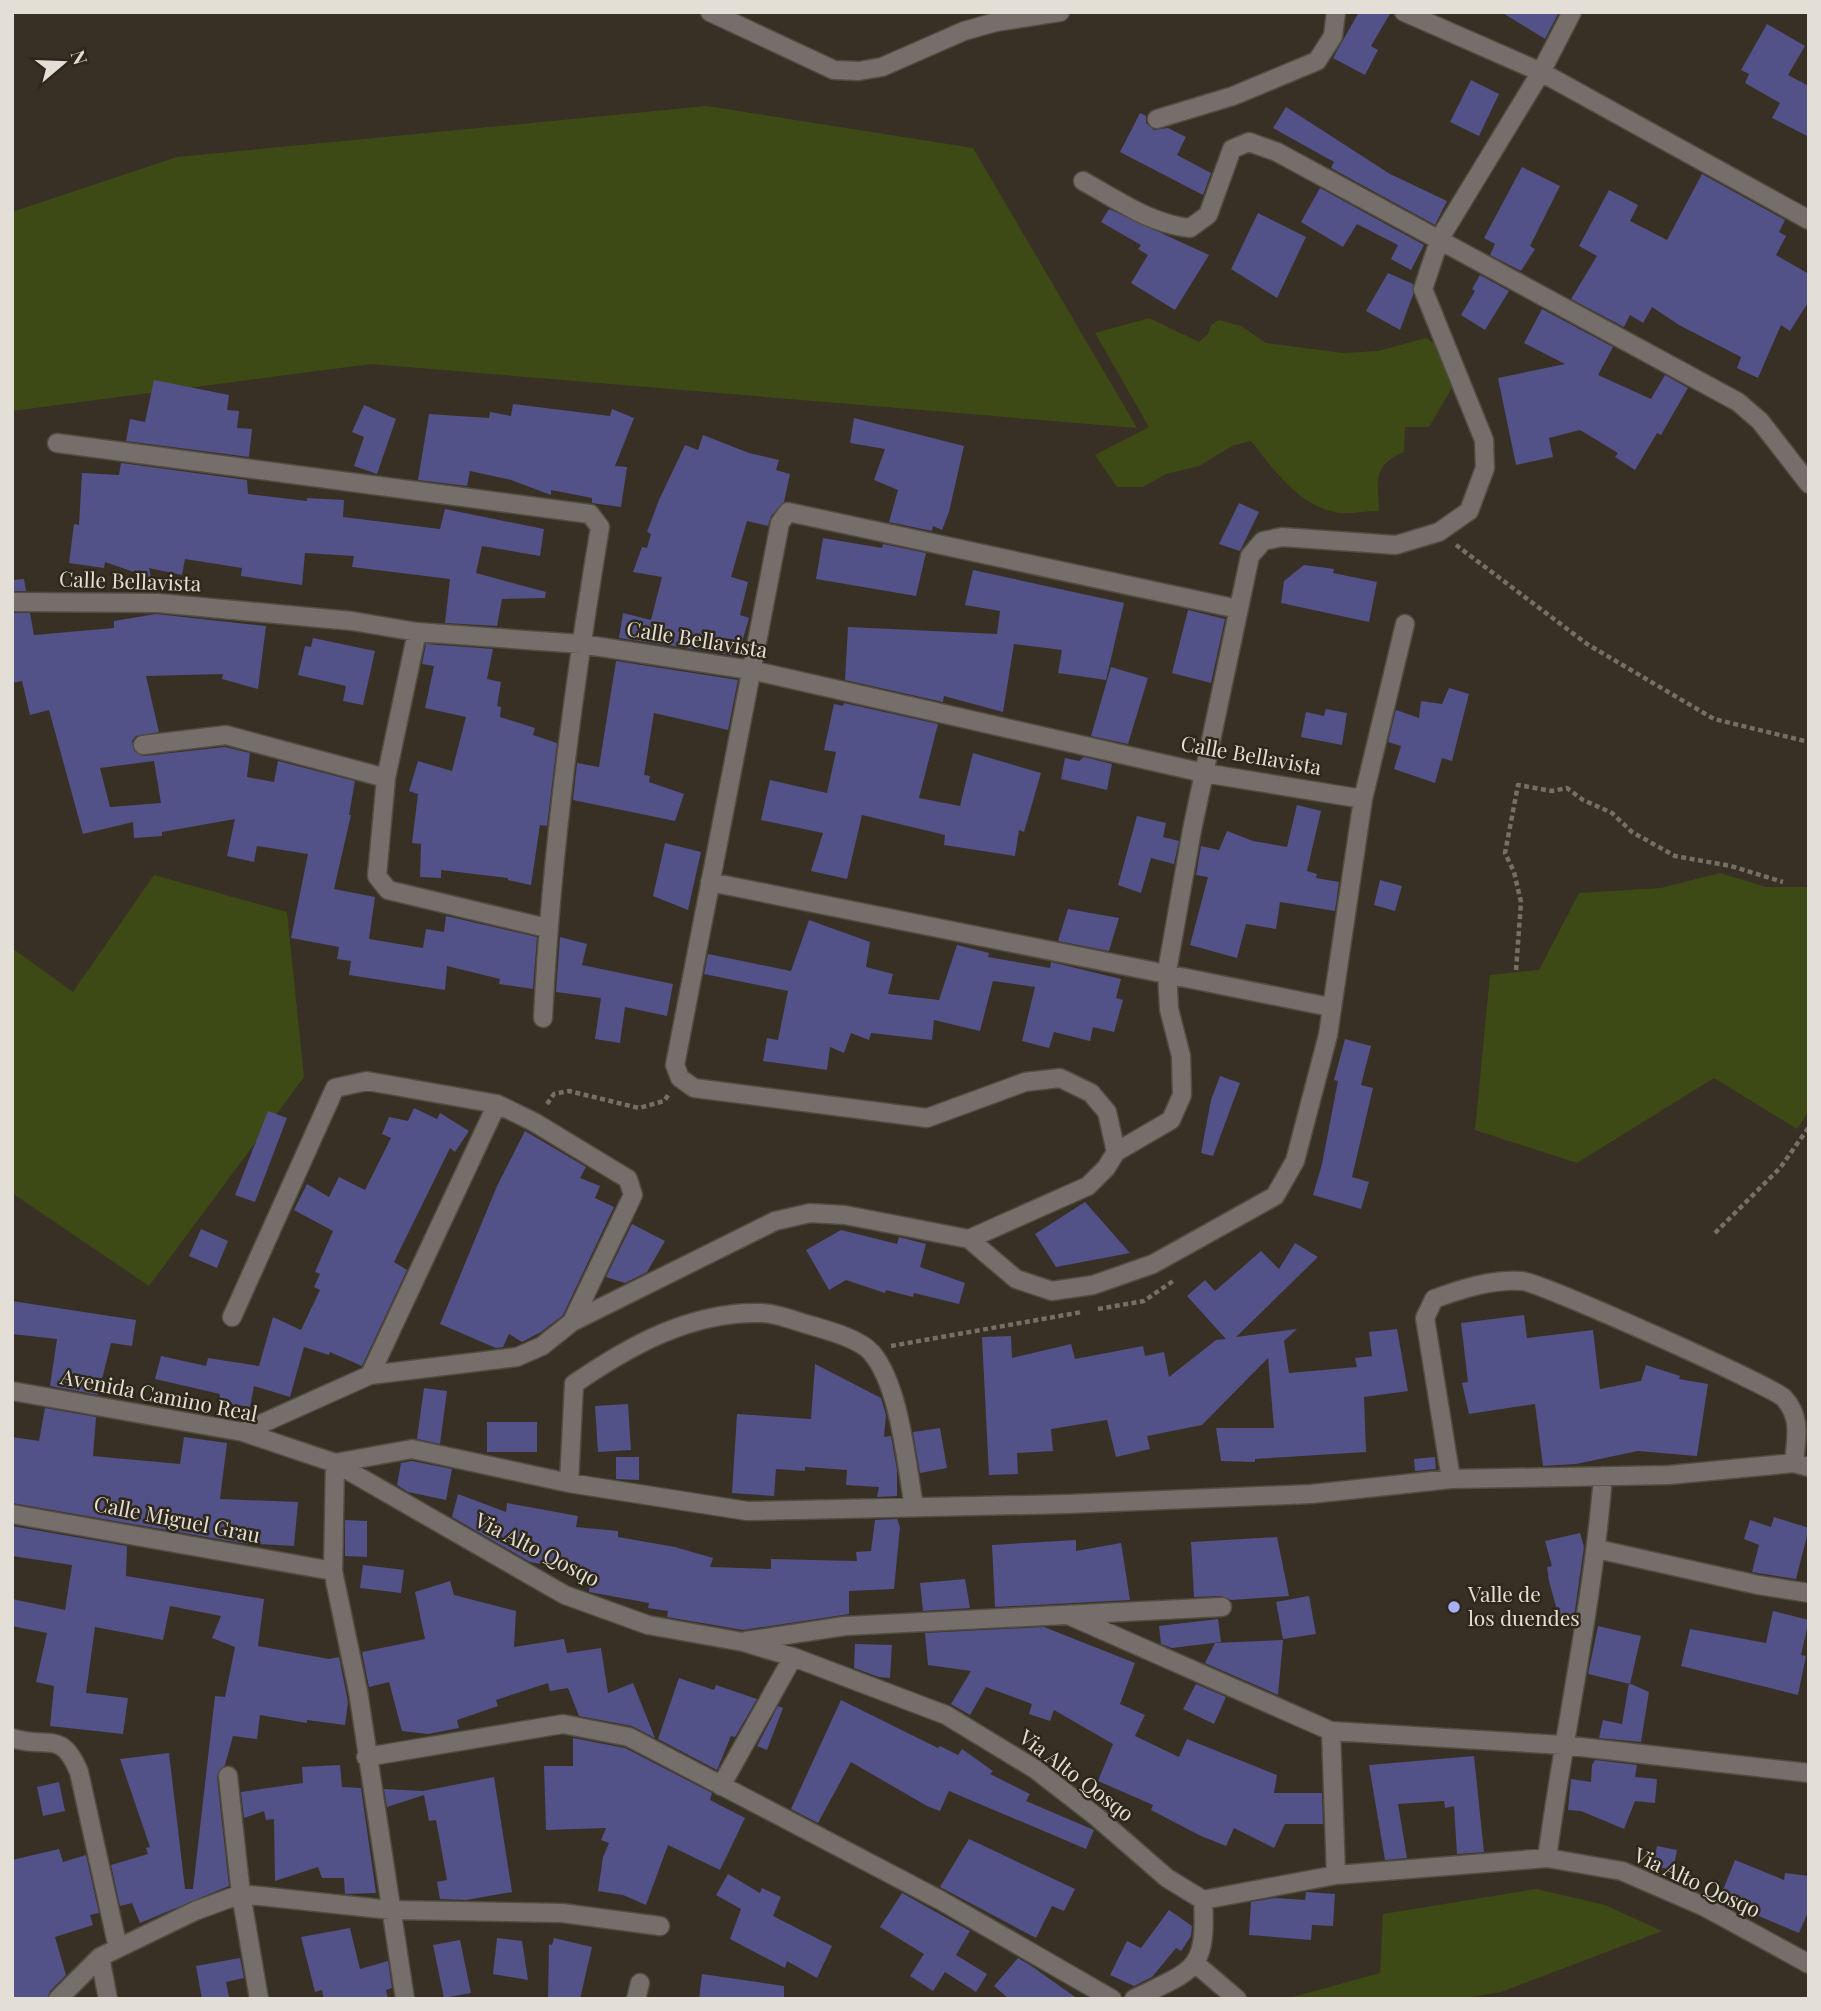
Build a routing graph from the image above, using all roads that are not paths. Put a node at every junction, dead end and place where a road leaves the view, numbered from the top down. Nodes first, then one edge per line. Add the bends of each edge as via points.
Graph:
1 (710, 12) edge
2 (1060, 12) edge
3 (1336, 12) edge
4 (1404, 12) edge
5 (1572, 12) edge
6 (1541, 72) junction
7 (1157, 119) dead end
8 (1083, 181) dead end
9 (1809, 220) edge
10 (1440, 238) junction
11 (57, 443) dead end
12 (1809, 484) edge
13 (12, 602) edge
14 (1238, 608) junction
15 (1405, 624) dead end
16 (417, 632) junction
17 (581, 644) junction
18 (751, 670) junction
19 (143, 745) dead end
20 (1203, 773) junction
21 (386, 778) junction
22 (1363, 799) junction
23 (710, 882) junction
24 (547, 928) junction
25 (1167, 971) junction
26 (1330, 1007) junction
27 (543, 1018) dead end
28 (498, 1104) junction
29 (1116, 1152) junction
30 (969, 1239) junction
31 (232, 1317) dead end
32 (572, 1322) junction
33 (370, 1376) junction
34 (12, 1391) edge
35 (243, 1432) junction
36 (335, 1463) junction
37 (1801, 1465) edge
38 (1603, 1476) junction
39 (1451, 1479) junction
40 (569, 1483) junction
41 (914, 1506) junction
42 (12, 1514) edge
43 (1597, 1549) junction
44 (333, 1571) junction
45 (1809, 1593) edge
46 (1222, 1607) dead end
47 (1065, 1614) junction
48 (743, 1642) junction
49 (793, 1657) junction
50 (1331, 1731) junction
51 (12, 1738) edge
52 (1563, 1745) junction
53 (366, 1757) junction
54 (1809, 1773) edge
55 (228, 1776) dead end
56 (721, 1786) junction
57 (1547, 1858) junction
58 (1336, 1875) junction
59 (241, 1894) junction
60 (1203, 1900) junction
61 (391, 1910) junction
62 (660, 1926) dead end
63 (118, 1948) junction
64 (100, 1957) junction
65 (1196, 1964) junction
66 (1809, 1964) edge
67 (58, 1999) edge
68 (107, 1999) edge
69 (259, 1999) edge
70 (405, 1999) edge
71 (1112, 1999) edge
72 (1134, 1999) edge
73 (1237, 1999) edge

1 - 2 street via 834,70 859,71 881,67 964,31
3 - 7 street via 1333,36 1317,61 1233,96
4 - 6 street
5 - 6 street
6 - 9 street
6 - 10 street
8 - 10 street via 1161,222 1190,228 1208,215 1232,149 1249,142 1277,152
10 - 12 street via 1738,401 1760,421
10 - 14 street via 1423,289 1484,440 1485,468 1469,511 1439,532 1396,545 1282,537 1263,541 1250,556
11 - 17 street via 590,514 600,527
13 - 16 street, Calle Bellavista via 158,603 352,621
14 - 18 street via 788,512 780,523
14 - 20 street
15 - 22 street
16 - 17 street, Calle Bellavista
16 - 21 street
17 - 18 street, Calle Bellavista
17 - 24 street
18 - 20 street, Calle Bellavista
18 - 23 street
19 - 21 street via 226,735
20 - 22 street, Calle Bellavista
20 - 25 street
21 - 24 street via 377,876 388,890
22 - 26 street
23 - 25 street
23 - 29 street via 676,1065 680,1078 694,1088 927,1118 1025,1082 1060,1079 1091,1093 1107,1112
24 - 27 street
25 - 26 street
25 - 29 street via 1181,1056 1182,1095 1171,1120
26 - 30 street via 1328,1035 1306,1126 1275,1196 1153,1264 1093,1285 1052,1291 1016,1279
28 - 31 street via 367,1081 335,1088
28 - 32 street via 628,1179 634,1195
28 - 33 street
29 - 30 street via 1088,1186
30 - 32 street via 845,1215 810,1213 775,1221
32 - 33 street via 542,1346 517,1357
33 - 35 street
34 - 35 street, Avenida Camino Real
35 - 36 street, Avenida Camino Real
36 - 40 street via 412,1449
36 - 44 street
36 - 48 street, Via Alto Qosqo via 565,1595 648,1625
37 - 38 street
37 - 39 street via 1798,1419 1783,1396 1722,1365 1524,1281 1479,1285 1434,1299 1425,1318
38 - 39 street
38 - 43 street
39 - 41 street via 1311,1494
40 - 41 street via 747,1511
40 - 41 street via 573,1384 644,1340 708,1318 763,1312 831,1331 869,1350 882,1368 892,1396
42 - 44 street, Calle Miguel Grau
43 - 45 street via 1758,1586
43 - 52 street
44 - 53 street via 358,1691
46 - 47 street
47 - 48 street via 845,1626
47 - 50 street
48 - 49 street, Via Alto Qosqo
49 - 56 street
49 - 60 street, Via Alto Qosqo via 946,1715 1035,1769 1167,1878
50 - 52 street
50 - 58 street
51 - 63 street via 54,1742 65,1746 72,1756
52 - 54 street
52 - 57 street
53 - 56 street via 563,1724 629,1737
53 - 61 street
55 - 59 street
56 - 71 street via 940,1900
57 - 58 street, Via Alto Qosqo
57 - 66 street, Via Alto Qosqo via 1622,1871 1705,1907
58 - 60 street, Via Alto Qosqo
59 - 61 street
59 - 63 street
59 - 69 street
60 - 65 street via 1205,1938
61 - 62 street via 562,1913
61 - 70 street
63 - 64 street
64 - 67 street
64 - 68 street
65 - 72 street
65 - 73 street

